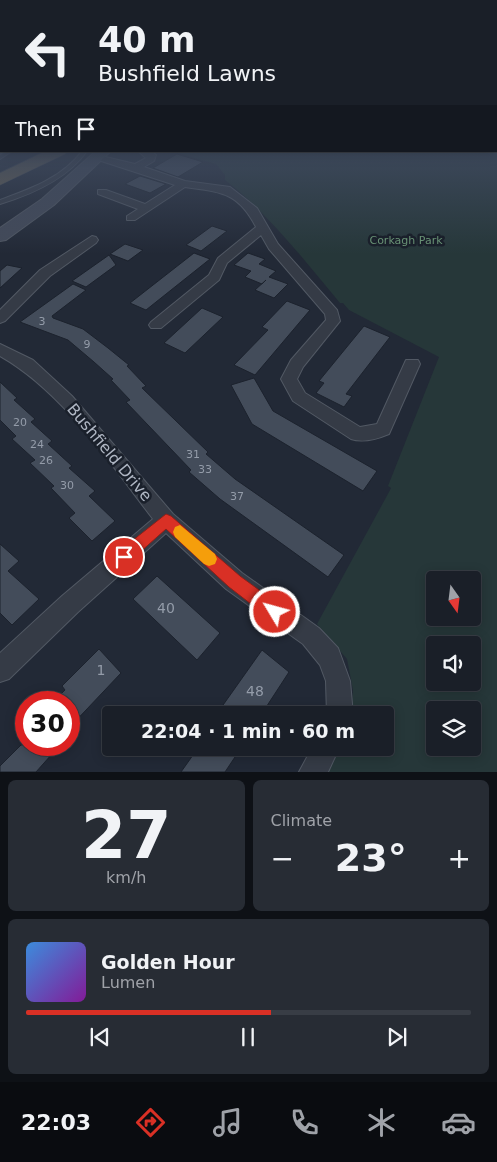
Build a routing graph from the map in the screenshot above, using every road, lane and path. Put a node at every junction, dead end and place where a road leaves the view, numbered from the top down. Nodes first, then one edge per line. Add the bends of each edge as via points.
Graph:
1 (47, 182) edge
2 (68, 182) edge
3 (177, 182) edge
4 (183, 184) junction
5 (102, 192) dead end
6 (0, 202) edge
7 (146, 208) junction
8 (130, 218) dead end
9 (262, 228) junction
10 (0, 236) edge
11 (92, 240) dead end
12 (0, 318) edge
13 (156, 325) dead end
14 (0, 349) edge
15 (412, 364) dead end
16 (166, 520) junction
17 (0, 670) edge
18 (339, 706) edge
19 (322, 756) edge
20 (313, 772) edge

1 - 6 lane
2 - 10 street via 48,202
3 - 4 street
4 - 7 street
4 - 9 street via 226,189 252,210
5 - 7 street
7 - 8 street
9 - 13 street via 222,261 214,277
9 - 15 street via 275,249 332,313 334,321 289,379 299,397 357,434 374,433 383,429
11 - 12 street via 46,273
14 - 16 street, Bushfield Drive via 27,364 66,400
16 - 17 street
16 - 18 street, Bushfield Drive via 234,581 311,636 329,656 338,681
19 - 20 street

